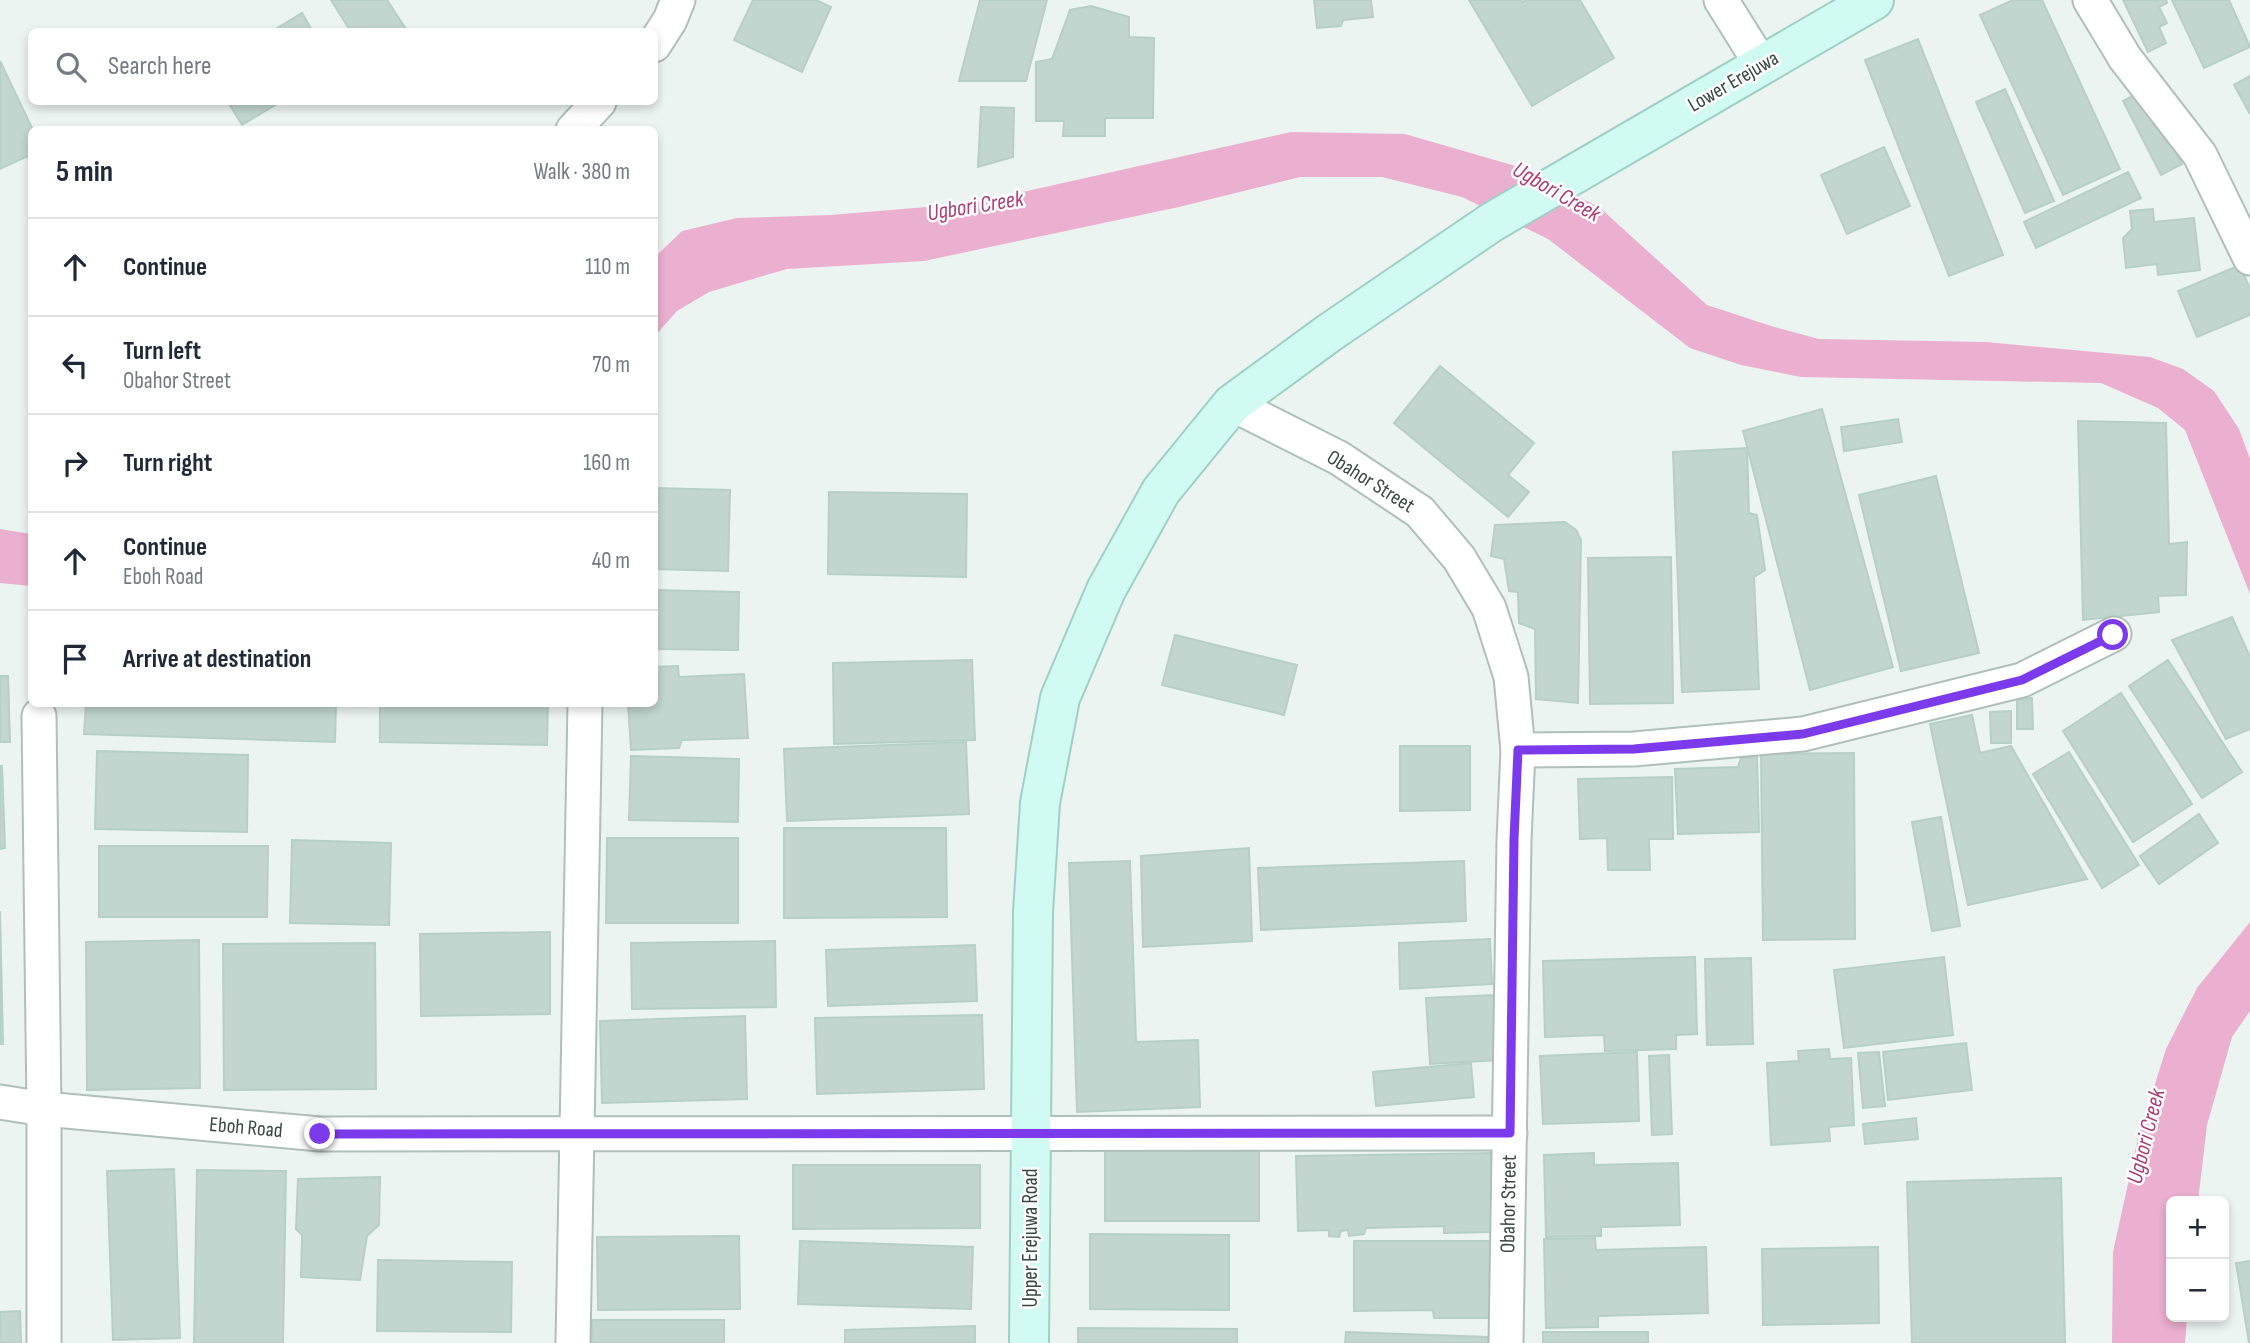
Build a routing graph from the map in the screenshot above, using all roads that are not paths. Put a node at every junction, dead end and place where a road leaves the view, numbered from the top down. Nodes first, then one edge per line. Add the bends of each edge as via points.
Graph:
1 (678, 0) edge
2 (1721, 0) edge
3 (1874, 0) edge
4 (2090, 0) edge
5 (658, 39) edge
6 (1761, 64) junction
7 (596, 105) edge
8 (577, 126) edge
9 (2250, 258) edge
10 (1231, 404) junction
11 (2113, 635) dead end
12 (585, 707) edge
13 (39, 716) dead end
14 (1518, 750) junction
15 (0, 1102) edge
16 (44, 1108) junction
17 (1031, 1133) junction
18 (1510, 1133) junction
19 (578, 1134) junction
20 (44, 1343) edge
21 (573, 1343) edge
22 (1029, 1343) edge
23 (1506, 1343) edge

1 - 5 street
2 - 6 street
3 - 6 street, Lower Erejuwa
4 - 9 street via 2125,58 2200,155
6 - 10 street, Lower Erejuwa via 1492,222
7 - 8 street
10 - 14 street, Obahor Street via 1339,458 1420,512 1459,558 1489,608 1511,677
10 - 17 street, Upper Erejuwa Road via 1161,491 1106,590 1060,698 1041,803 1033,912
11 - 14 street via 2022,680 1803,734 1634,749
12 - 19 street
13 - 16 street
14 - 18 street, Obahor Street
15 - 16 street, Eboh Road
16 - 19 street, Eboh Road via 320,1134
16 - 20 street
17 - 18 street, Eboh Road
17 - 19 street, Eboh Road
17 - 22 street, Upper Erejuwa Road
18 - 23 street, Obahor Street
19 - 21 street

